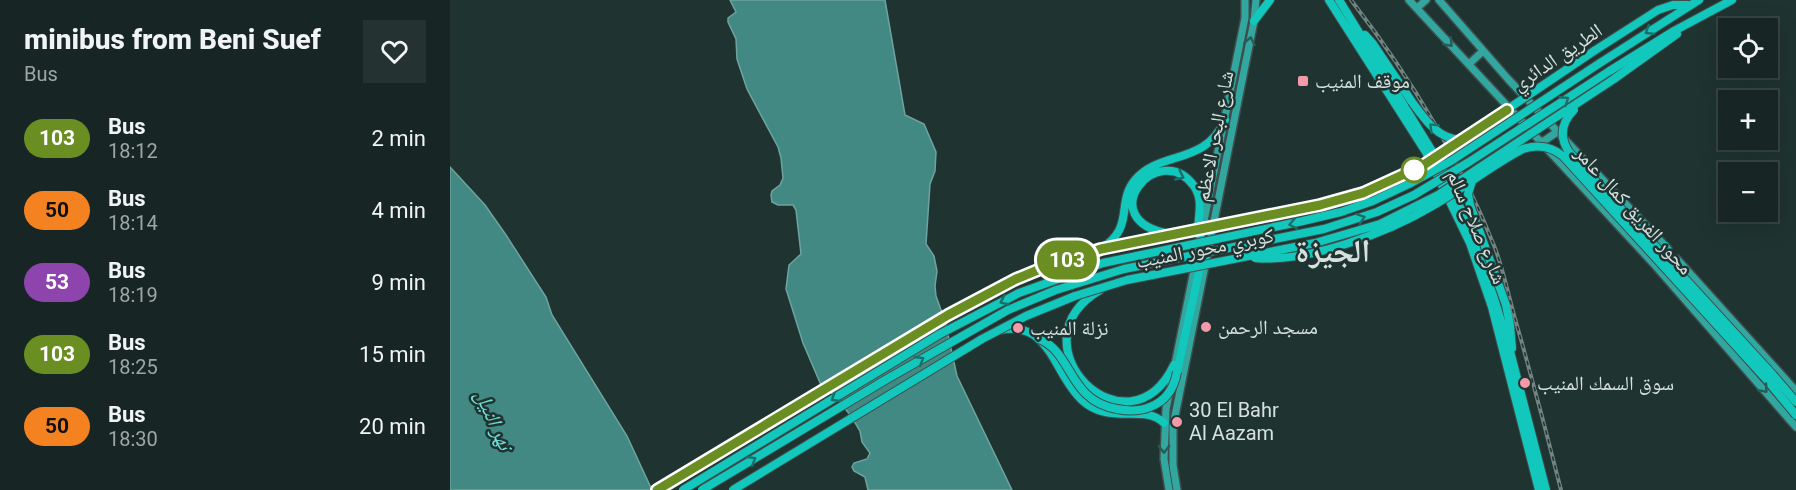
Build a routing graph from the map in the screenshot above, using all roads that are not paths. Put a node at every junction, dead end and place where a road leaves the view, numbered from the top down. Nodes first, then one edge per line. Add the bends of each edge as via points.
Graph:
1 (1245, 0) edge
2 (1256, 0) edge
3 (1270, 0) edge
4 (1329, 0) edge
5 (1340, 0) edge
6 (1409, 0) edge
7 (1426, 0) edge
8 (1699, 0) edge
9 (1732, 0) edge
10 (1441, 1) edge
11 (1689, 5) junction
12 (1417, 9) junction
13 (1245, 12) junction
14 (1255, 17) junction
15 (1697, 18) junction
16 (1360, 32) junction
17 (1483, 51) junction
18 (1469, 64) junction
19 (1587, 98) junction
20 (1507, 110) joint
21 (1515, 119) joint
22 (1225, 120) junction
23 (1522, 128) joint
24 (1557, 132) junction
25 (1529, 136) joint
26 (1461, 140) junction
27 (1541, 143) junction
28 (1429, 150) junction
29 (1215, 170) junction
30 (1478, 170) junction
31 (1224, 173) junction
32 (1212, 184) junction
33 (1221, 186) junction
34 (1172, 235) junction
35 (1201, 239) junction
36 (1665, 246) junction
37 (1101, 249) junction
38 (1209, 252) junction
39 (1479, 257) junction
40 (1239, 258) junction
41 (1648, 258) junction
42 (1108, 286) junction
43 (1695, 296) junction
44 (995, 332) junction
45 (1040, 339) junction
46 (1511, 355) junction
47 (1176, 368) junction
48 (1796, 391) edge
49 (1796, 402) edge
50 (1796, 415) edge
51 (1164, 423) junction
52 (1796, 427) edge
53 (1534, 460) junction
54 (657, 490) edge
55 (683, 490) edge
56 (702, 490) edge
57 (733, 490) edge
58 (1169, 490) edge
59 (1177, 490) edge
60 (1539, 490) edge
61 (1546, 490) edge

1 - 13 main road, شارع البحر الاعظم
2 - 14 main road, شارع البحر الاعظم
3 - 14 highway
4 - 28 highway, شارع صلاح سالم
5 - 16 highway, شارع صلاح سالم
6 - 12 main road
7 - 12 main road
8 - 11 highway, الطريق الدائري
9 - 15 highway, الطريق الدائري
10 - 17 main road
11 - 20 highway, الطريق الدائري, bridge via 1658,10
11 -> 21 highway, الطريق الدائري, bridge
12 -> 18 main road
13 - 14 main road
13 - 22 main road, شارع البحر الاعظم
31 -> 14 main road, شارع البحر الاعظم
15 - 19 highway, الطريق الدائري, bridge
23 -> 15 highway, الطريق الدائري, bridge
26 -> 16 highway, bridge via 1438,133
16 - 28 highway, شارع صلاح سالم
17 - 18 main road
17 - 24 main road
18 - 27 main road
19 - 25 highway, الطريق الدائري, bridge
19 - 43 highway, محور الفريق كمال عامر, bridge via 1564,123 1566,149
20 - 26 highway, كوبري محور المنيب, bridge
21 -> 55 highway, كوبري محور المنيب, bridge via 1451,161 1357,207 1103,263 1019,293 940,334
22 - 29 main road, شارع البحر الاعظم
22 - 37 highway via 1216,136 1195,152 1152,167 1135,180 1127,196 1124,222
56 -> 23 highway, كوبري محور المنيب, bridge via 1008,310 1124,269 1360,219 1436,182
24 - 27 main road
24 - 36 main road
25 - 30 highway, كوبري محور المنيب, bridge
26 - 34 highway, كوبري محور المنيب, bridge via 1413,171 1363,193
27 - 41 main road
28 - 39 highway, شارع صلاح سالم via 1452,188
29 - 31 main road
29 - 32 main road, شارع البحر الاعظم
30 - 40 highway, كوبري محور المنيب, bridge via 1422,205 1368,229
30 - 46 highway, bridge via 1469,189 1470,205 1506,305
31 - 33 main road, شارع البحر الاعظم
32 - 33 main road
32 - 35 main road, شارع البحر الاعظم
33 - 38 main road, شارع البحر الاعظم
34 -> 35 highway via 1148,229 1135,214 1133,201 1140,184 1155,173 1174,172 1191,182 1200,198
34 - 37 highway, كوبري محور المنيب, bridge
35 - 47 main road, شارع البحر الاعظم
36 - 43 highway, bridge via 1695,285
36 - 48 main road
37 - 54 highway, كوبري محور المنيب, bridge via 1033,272 978,297
38 - 47 highway via 1201,262
38 - 59 main road, شارع البحر الاعظم via 1173,426
39 - 46 highway, شارع صلاح سالم
39 - 53 highway, شارع صلاح سالم
40 - 42 highway, كوبري محور المنيب, bridge
40 - 43 highway, محور الفريق كمال عامر, bridge via 1275,259 1381,231 1428,209 1519,151 1539,146 1563,156
41 - 43 highway, bridge
41 -> 52 main road
42 - 44 highway, كوبري محور المنيب, bridge via 1050,306
42 - 47 highway, bridge via 1075,310 1068,326 1066,344 1075,370 1087,386 1102,397 1129,402 1158,389
43 - 49 highway, محور الفريق كمال عامر, bridge
43 - 50 highway, محور الفريق كمال عامر, bridge
44 - 45 highway, bridge via 1022,330
44 - 57 highway, كوبري محور المنيب, bridge
45 - 47 highway, bridge via 1054,348 1083,391 1110,407 1137,410 1152,406 1169,393
45 - 51 highway, bridge via 1081,399 1098,410 1117,415 1155,415
46 - 53 highway, شارع صلاح سالم
47 - 51 main road, شارع البحر الاعظم
51 -> 58 main road, شارع البحر الاعظم
53 - 60 highway, شارع صلاح سالم
53 - 61 highway, شارع صلاح سالم

